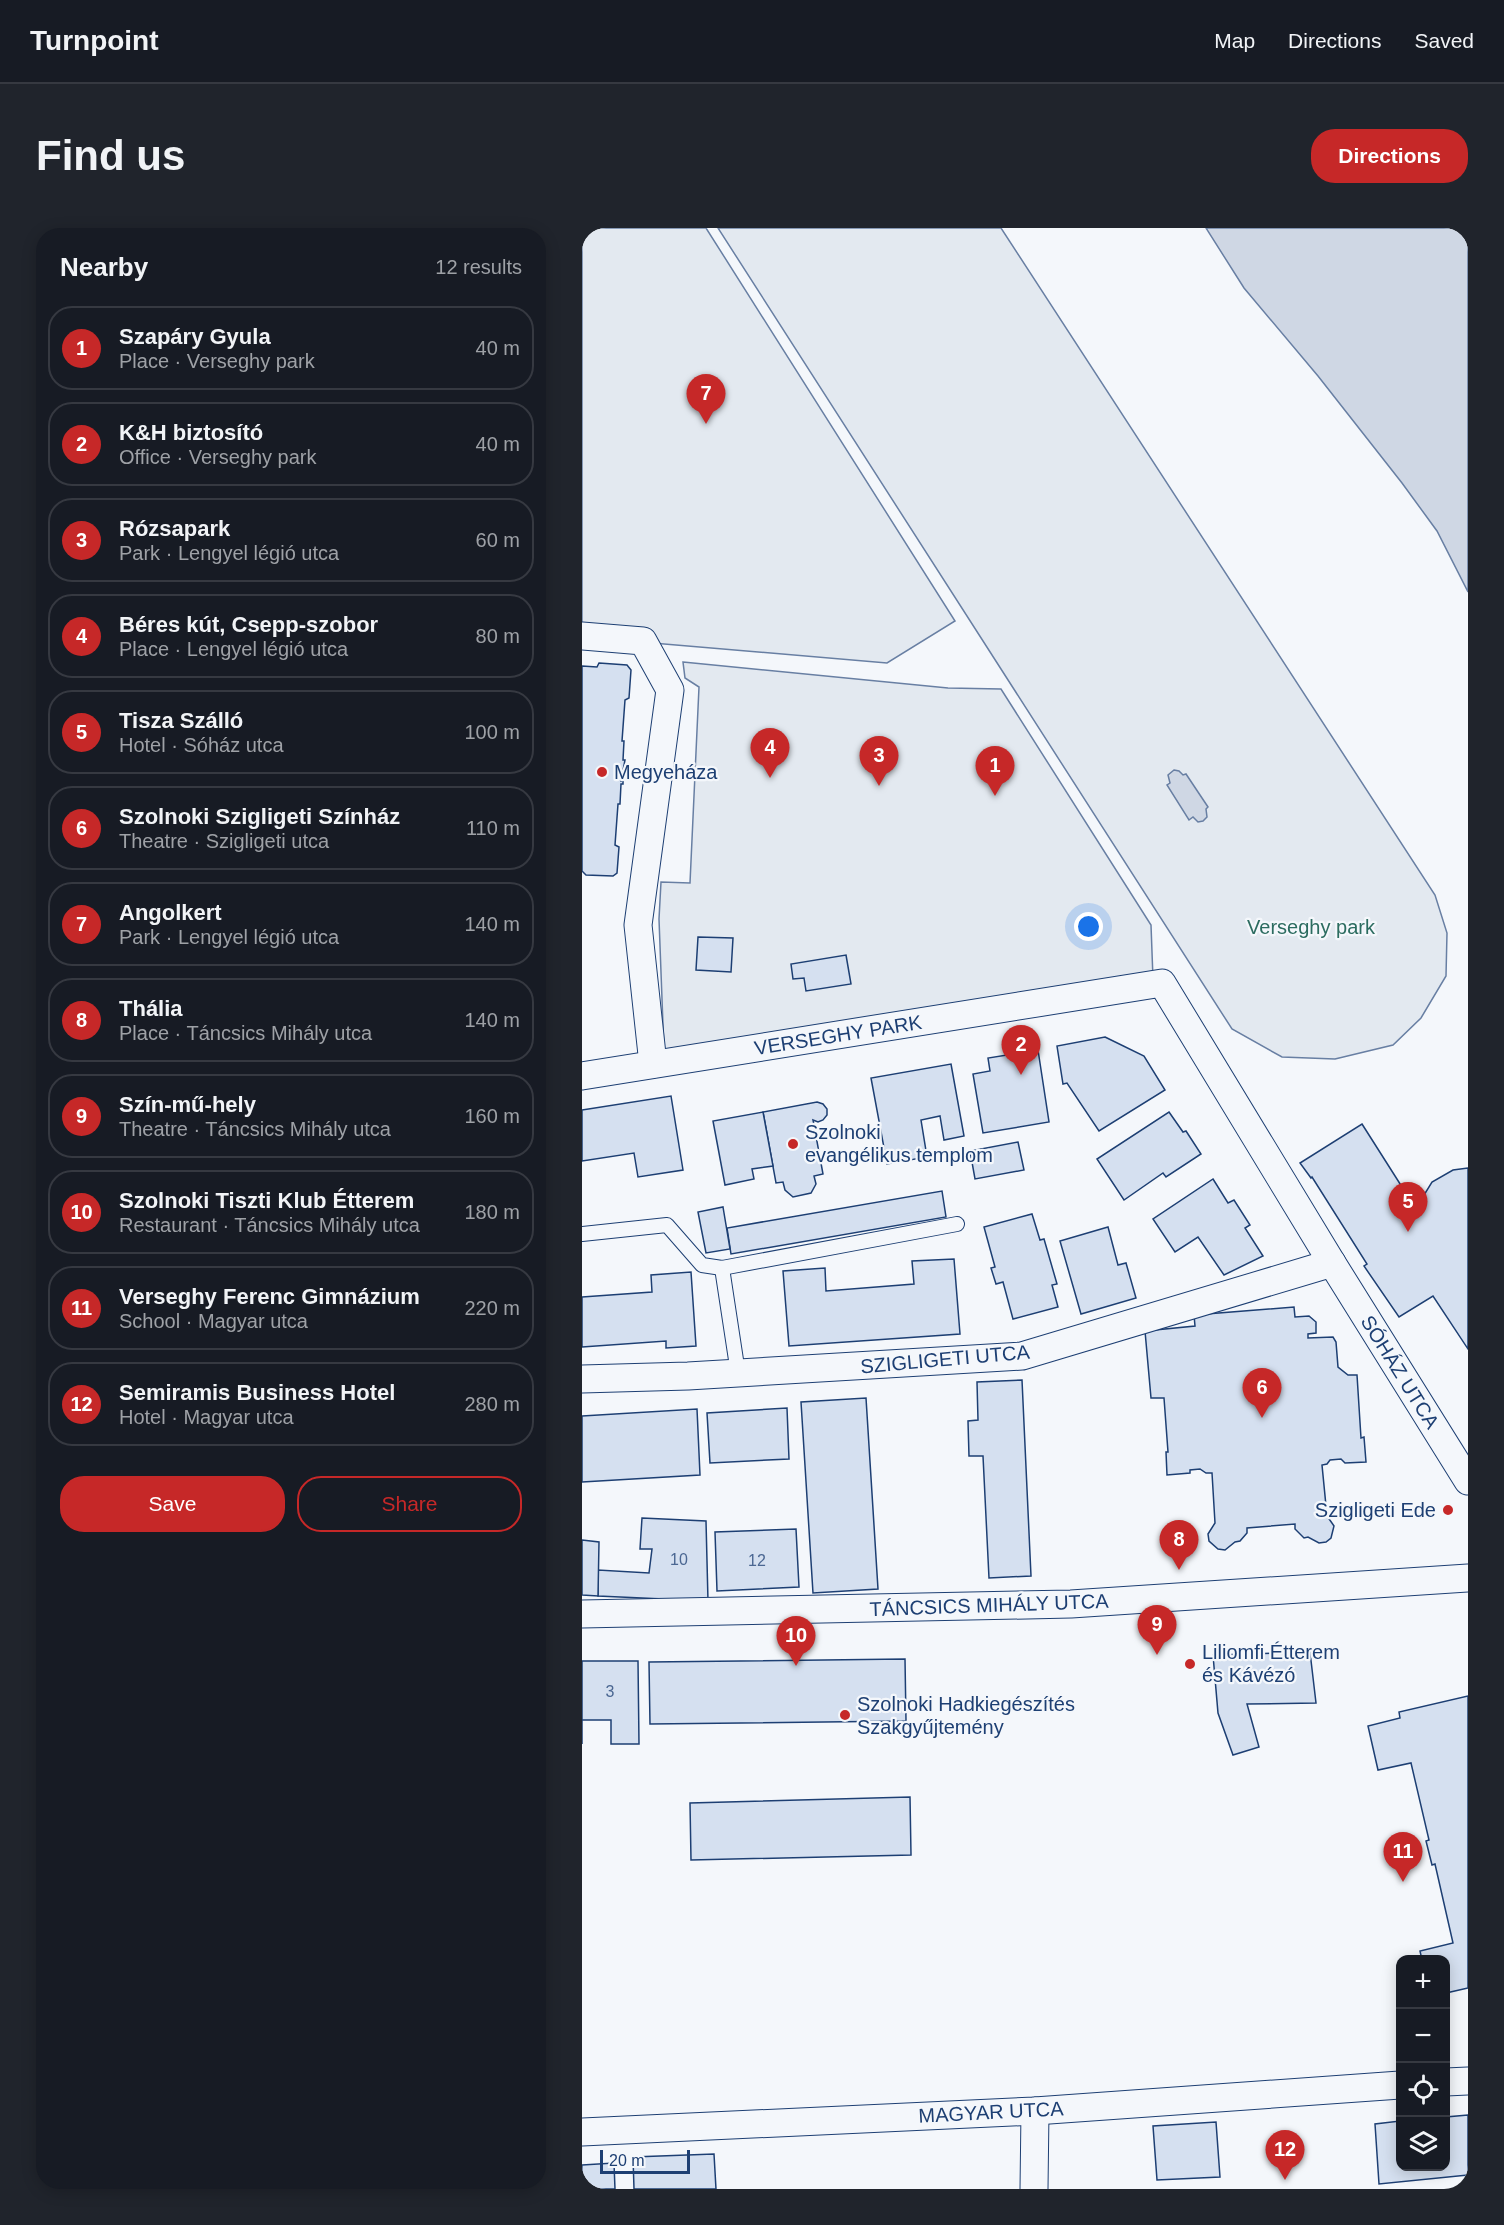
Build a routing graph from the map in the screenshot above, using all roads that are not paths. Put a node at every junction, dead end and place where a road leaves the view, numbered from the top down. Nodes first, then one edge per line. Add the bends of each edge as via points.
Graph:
1 (582, 636) edge
2 (653, 1064) junction
3 (582, 1076) edge
4 (957, 1224) dead end
5 (582, 1234) edge
6 (1332, 1263) junction
7 (722, 1268) junction
8 (738, 1373) junction
9 (582, 1379) edge
10 (1468, 1480) edge
11 (1468, 1578) edge
12 (582, 1614) edge
13 (1468, 2081) edge
14 (1450, 2082) edge
15 (1396, 2085) edge
16 (1035, 2111) junction
17 (582, 2132) edge
18 (1034, 2189) edge

1 - 2 street via 643,641 670,690 638,924
2 - 3 street
2 - 6 street, VERSEGHY PARK via 1162,983
4 - 7 lane
5 - 7 lane via 667,1225 702,1265
6 - 8 street, SZIGLIGETI UTCA via 1022,1356
6 - 10 street, SÓHÁZ UTCA
7 - 8 lane
8 - 9 street, SZIGLIGETI UTCA
11 - 12 street, TÁNCSICS MIHÁLY UTCA via 1071,1604
13 - 14 street
15 - 16 street, MAGYAR UTCA
16 - 17 street, MAGYAR UTCA
16 - 18 street

